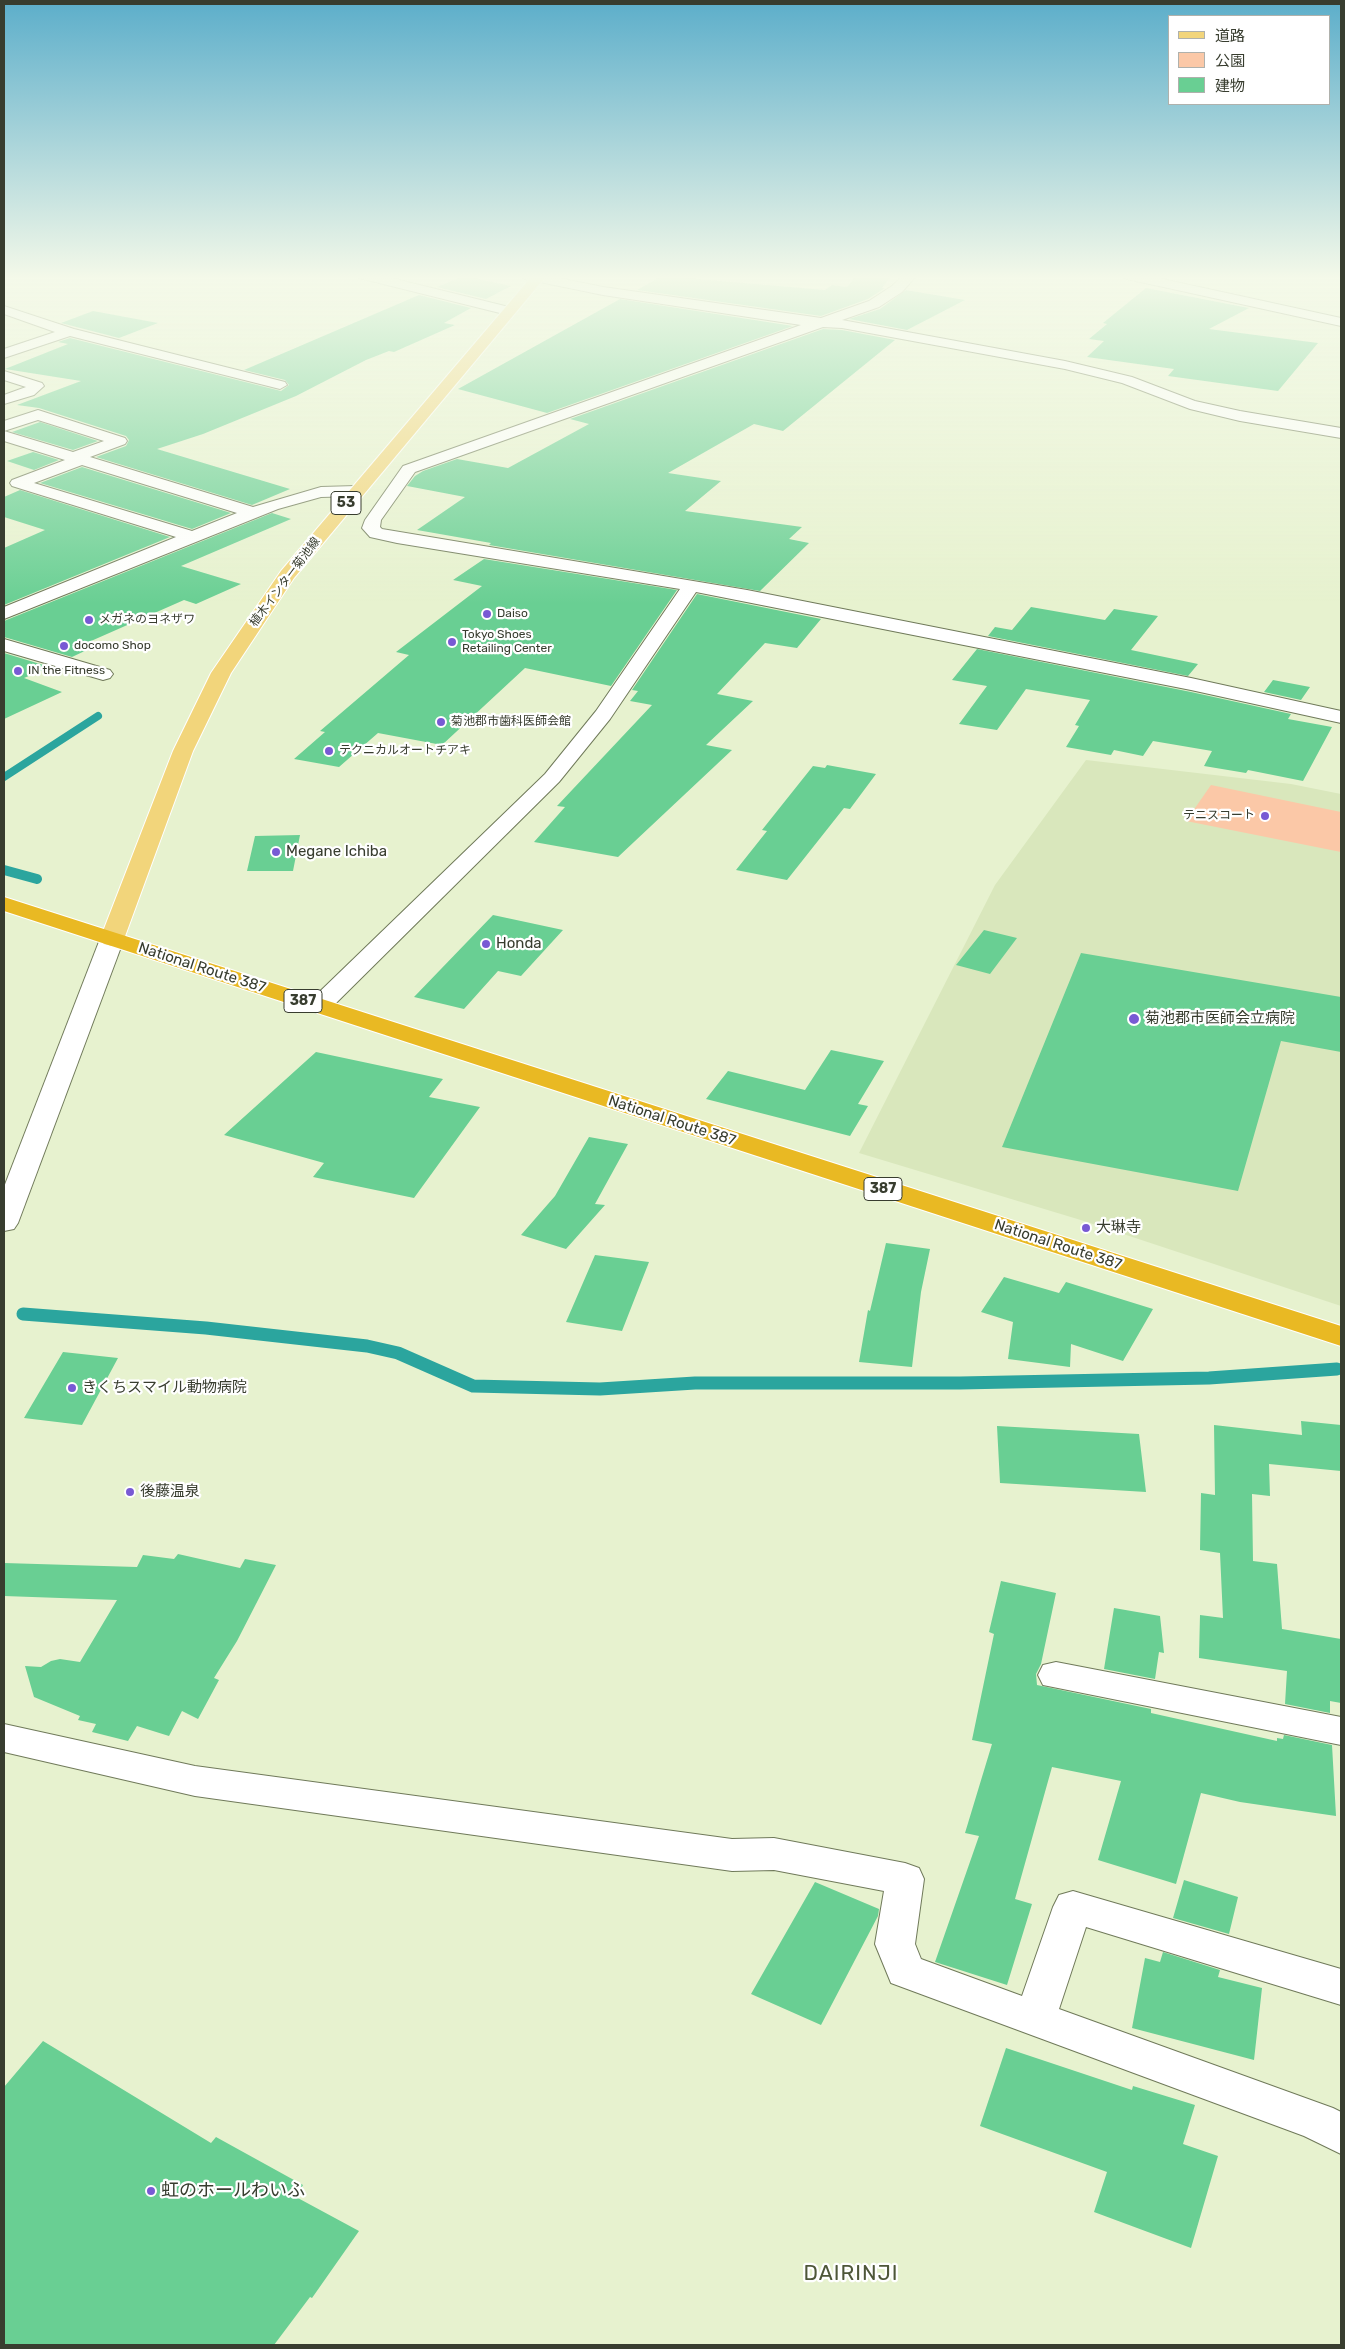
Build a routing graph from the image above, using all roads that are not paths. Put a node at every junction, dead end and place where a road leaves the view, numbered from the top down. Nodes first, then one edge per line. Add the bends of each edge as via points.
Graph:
1 (33, 385) edge
2 (446, 385) edge
3 (644, 385) edge
4 (1139, 385) edge
5 (4, 400) edge
6 (4, 426) edge
7 (1341, 433) edge
8 (4, 436) edge
9 (31, 444) junction
10 (4, 454) edge
11 (79, 458) junction
12 (409, 470) junction
13 (363, 483) junction
14 (252, 512) junction
15 (190, 536) junction
16 (691, 586) junction
17 (4, 614) edge
18 (4, 645) edge
19 (103, 674) dead end
20 (1341, 717) edge
21 (4, 904) edge
22 (112, 939) junction
23 (318, 1006) junction
24 (4, 1223) edge
25 (1341, 1336) edge
26 (1056, 1674) dead end
27 (1341, 1731) edge
28 (4, 1738) edge
29 (1341, 1987) edge
30 (1035, 2018) junction
31 (1341, 2134) edge

1 - 5 street via 37,386 29,392
2 - 13 main road, 植木インター菊池線 / 53
3 - 12 street
4 - 7 street via 1190,404 1240,416
6 - 11 street via 38,415 119,441
8 - 9 street
9 - 10 street
9 - 11 street
11 - 14 street
11 - 15 street via 18,483
12 - 13 street
12 - 16 street via 373,520 370,528 376,533
13 - 14 street via 294,498
13 - 22 main road, 植木インター菊池線 / 53 via 287,575 221,673 183,751
14 - 15 street
15 - 17 street
16 - 20 street via 747,594 976,640
16 - 23 street via 604,715 552,778
18 - 19 street
21 - 22 highway, National Route 387 / 387
22 - 23 highway, National Route 387 / 387
22 - 24 street
23 - 25 highway, National Route 387 / 387
26 - 27 street
28 - 30 street via 195,1781 732,1855 774,1854 905,1879 895,1944 905,1971
29 - 30 street via 1073,1907
30 - 31 street via 1318,2122

